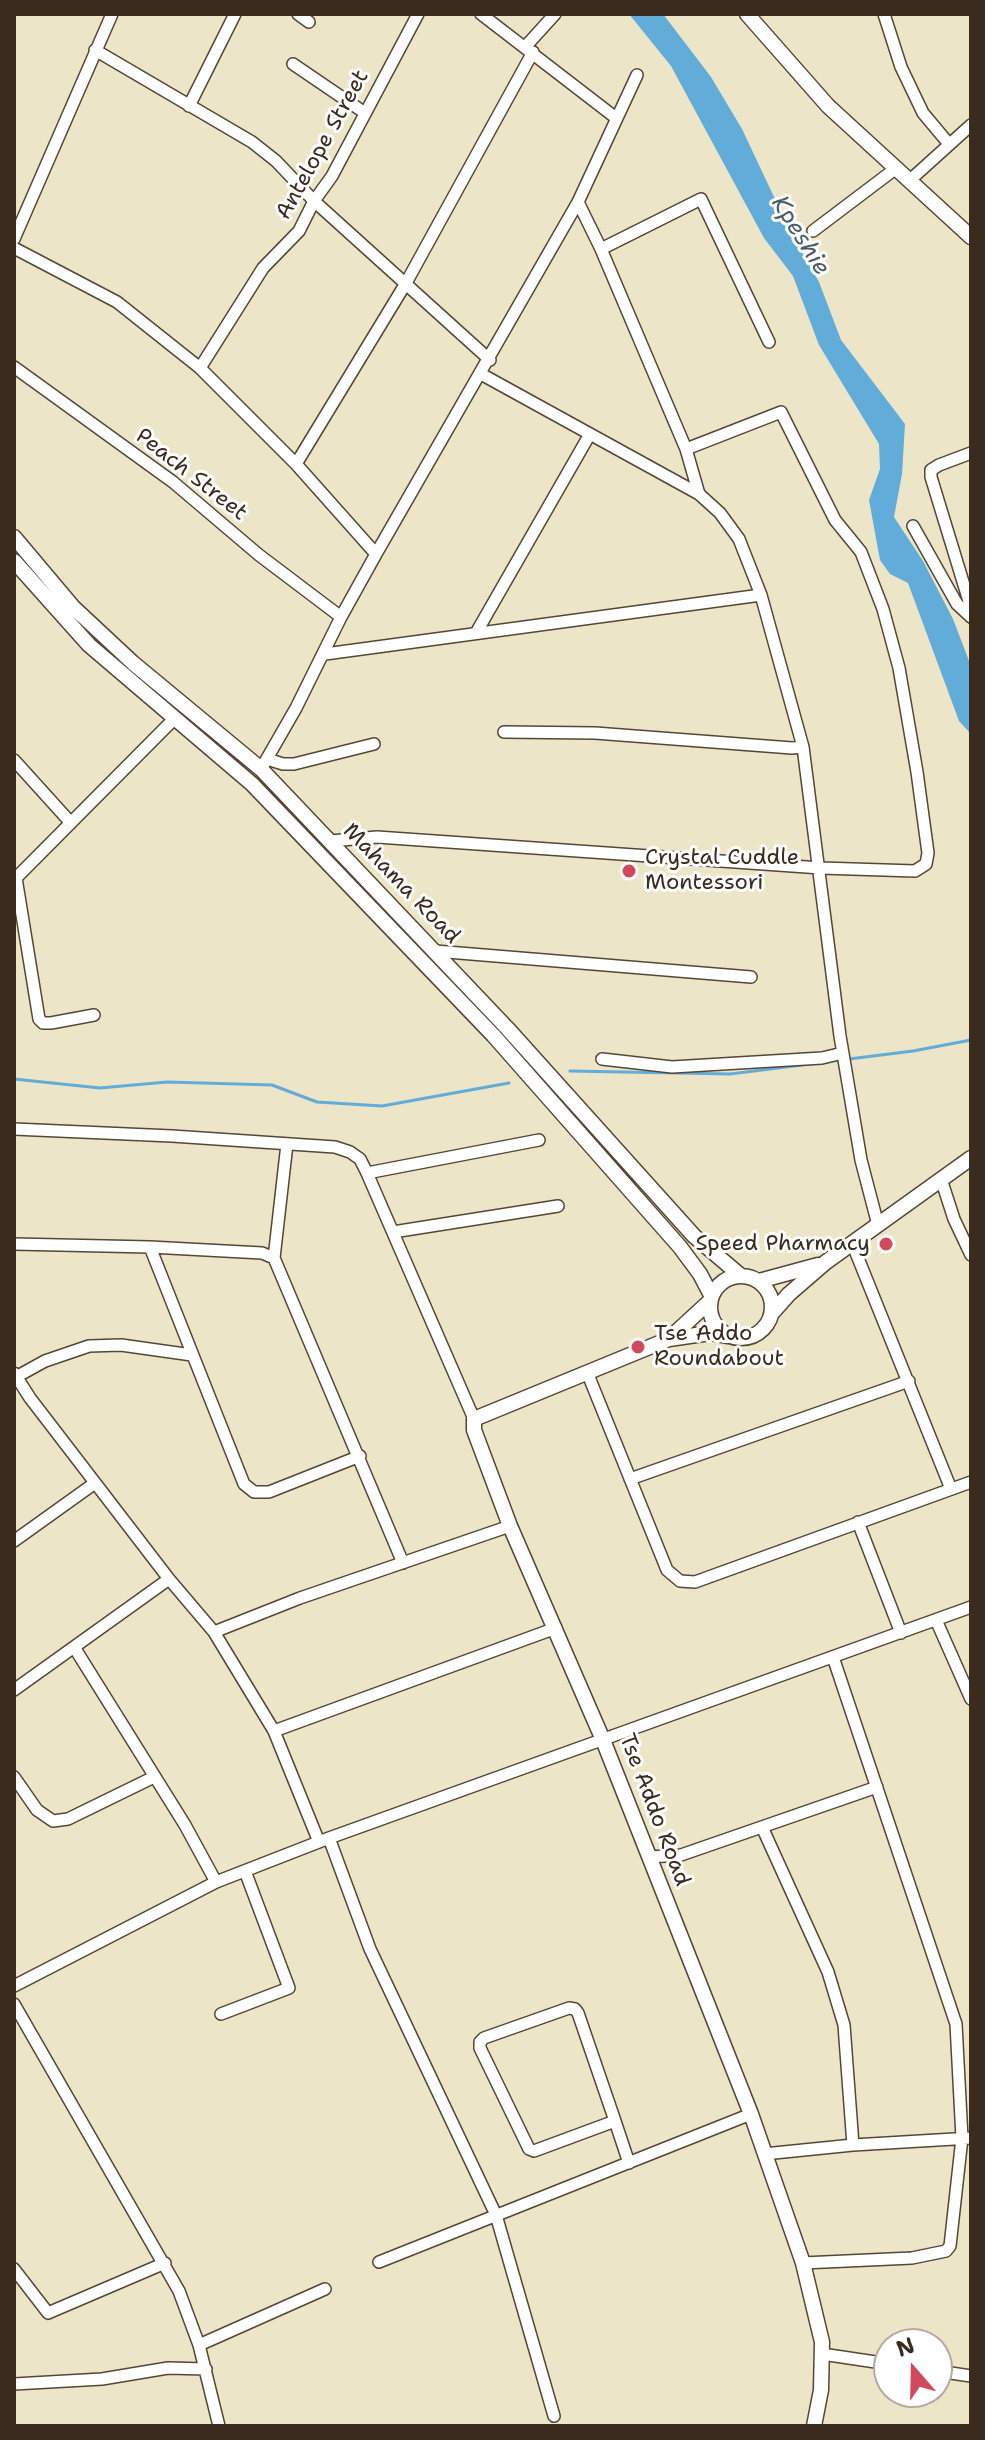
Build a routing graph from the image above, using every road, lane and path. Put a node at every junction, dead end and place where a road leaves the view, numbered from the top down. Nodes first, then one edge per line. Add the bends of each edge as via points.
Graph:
1 (112, 14) edge
2 (235, 14) edge
3 (298, 14) edge
4 (418, 14) edge
5 (481, 14) edge
6 (555, 14) edge
7 (747, 14) edge
8 (884, 14) edge
9 (309, 22) dead end
10 (529, 49) junction
11 (95, 50) junction
12 (293, 64) dead end
13 (637, 75) dead end
14 (189, 106) junction
15 (365, 113) junction
16 (616, 118) junction
17 (971, 125) edge
18 (949, 144) junction
19 (895, 169) junction
20 (909, 181) junction
21 (314, 201) junction
22 (578, 202) junction
23 (813, 231) dead end
24 (971, 237) edge
25 (14, 239) edge
26 (14, 248) edge
27 (601, 249) junction
28 (406, 283) junction
29 (769, 342) dead end
30 (490, 360) junction
31 (14, 367) edge
32 (200, 368) junction
33 (481, 374) junction
34 (590, 434) junction
35 (686, 449) junction
36 (971, 453) edge
37 (296, 464) junction
38 (699, 494) junction
39 (913, 526) dead end
40 (14, 537) edge
41 (376, 554) junction
42 (14, 561) edge
43 (761, 595) junction
44 (971, 608) edge
45 (341, 617) junction
46 (971, 617) edge
47 (476, 633) junction
48 (325, 654) junction
49 (174, 719) junction
50 (504, 732) dead end
51 (374, 744) dead end
52 (803, 747) junction
53 (14, 760) edge
54 (264, 764) junction
55 (71, 823) junction
56 (330, 841) junction
57 (821, 868) junction
58 (15, 879) edge
59 (435, 951) junction
60 (751, 977) dead end
61 (94, 1015) dead end
62 (843, 1054) junction
63 (602, 1059) dead end
64 (14, 1129) edge
65 (539, 1140) dead end
66 (287, 1144) junction
67 (971, 1158) edge
68 (367, 1173) junction
69 (941, 1179) junction
70 (558, 1206) dead end
71 (878, 1225) junction
72 (393, 1232) junction
73 (852, 1243) junction
74 (14, 1244) edge
75 (150, 1247) junction
76 (971, 1255) edge
77 (274, 1258) junction
78 (826, 1262) junction
79 (741, 1276) junction
80 (759, 1281) junction
81 (710, 1298) junction
82 (772, 1313) junction
83 (727, 1336) junction
84 (669, 1339) junction
85 (192, 1355) junction
86 (587, 1372) junction
87 (15, 1375) edge
88 (909, 1381) junction
89 (474, 1419) junction
90 (360, 1456) junction
91 (630, 1479) junction
92 (971, 1482) edge
93 (95, 1483) junction
94 (951, 1489) junction
95 (858, 1522) junction
96 (510, 1526) junction
97 (14, 1541) edge
98 (403, 1563) junction
99 (169, 1579) junction
100 (971, 1607) edge
101 (936, 1620) junction
102 (556, 1628) junction
103 (214, 1632) junction
104 (901, 1633) junction
105 (74, 1647) junction
106 (833, 1657) junction
107 (14, 1690) edge
108 (971, 1699) edge
109 (274, 1731) junction
110 (603, 1740) junction
111 (14, 1777) edge
112 (154, 1777) junction
113 (877, 1787) junction
114 (762, 1827) junction
115 (324, 1840) junction
116 (649, 1857) junction
117 (245, 1871) junction
118 (216, 1882) junction
119 (14, 1986) edge
120 (14, 2004) edge
121 (221, 2014) dead end
122 (971, 2023) edge
123 (956, 2024) junction
124 (751, 2114) junction
125 (615, 2121) junction
126 (966, 2138) edge
127 (853, 2145) junction
128 (764, 2154) junction
129 (629, 2163) junction
130 (496, 2215) junction
131 (379, 2262) dead end
132 (165, 2263) junction
133 (803, 2263) junction
134 (14, 2269) edge
135 (325, 2289) dead end
136 (199, 2345) junction
137 (822, 2354) junction
138 (873, 2362) edge
139 (206, 2369) junction
140 (14, 2384) edge
141 (554, 2416) dead end
142 (219, 2426) edge
143 (814, 2426) edge

1 - 11 street
2 - 14 street
3 - 9 street
4 - 15 street, Antelope Street
5 - 10 street
6 - 10 street
7 - 19 street via 828,106
8 - 18 street via 923,113
10 - 16 street
10 - 28 street
11 - 14 street
11 - 25 street
12 - 15 street
13 - 16 street
14 - 21 street via 252,142
15 - 21 street, Antelope Street
16 - 22 street
17 - 18 street
18 - 20 street
19 - 20 street
19 - 23 street
20 - 24 street
21 - 28 street
21 - 32 street, Antelope Street via 299,231 263,268
22 - 27 street
22 - 30 street
26 - 32 street via 117,302
27 - 29 street via 701,199
27 - 35 street
28 - 30 street
28 - 37 street
30 - 33 street
31 - 45 street, Peach Street via 173,482
32 - 37 street
33 - 34 street
33 - 41 street
34 - 38 street
34 - 47 street
35 - 38 street
35 - 57 street via 781,412 835,520 861,552 883,609 917,772 926,864 915,871
36 - 44 street via 939,465 931,477
37 - 41 street
38 - 43 street via 739,539
39 - 46 street via 957,604
40 - 54 street, Mahama Road via 73,607 112,643
41 - 45 street
42 - 49 street, Mahama Road via 89,645
43 - 47 street
43 - 52 street
45 - 48 street
47 - 48 street
48 - 54 street
49 - 55 street
49 - 81 street, Mahama Road via 252,784 493,1035 680,1247
50 - 52 street
51 - 54 street via 294,764
52 - 57 street
53 - 55 street
54 - 56 street, Mahama Road
55 - 58 street
56 - 57 street via 377,837
56 - 59 street, Mahama Road
57 - 62 street
58 - 61 street via 39,1019 51,1023
59 - 60 street
59 - 79 street, Mahama Road via 694,1236
62 - 63 street via 672,1067
62 - 71 street
64 - 66 street
65 - 68 street
66 - 68 street via 350,1152
66 - 77 street
67 - 69 street
68 - 72 street
69 - 71 street
69 - 76 street
70 - 72 street
71 - 73 street
72 - 89 street
73 - 78 street
73 - 88 street
74 - 75 street
75 - 77 street
75 - 85 street
77 - 90 street
78 - 80 street
78 - 82 street
79 - 80 street
79 - 81 street via 718,1285
80 - 82 street via 772,1301
81 - 83 street via 712,1322
81 - 84 street
82 - 83 street via 768,1324 749,1338
83 - 84 street
84 - 86 street
85 - 87 street via 89,1346
85 - 90 street via 244,1484 254,1492 269,1492
86 - 89 street
86 - 91 street
87 - 93 street
88 - 91 street
88 - 94 street
89 - 96 street, Tse Addo Road
90 - 98 street
91 - 95 street via 667,1570 680,1581 695,1582
92 - 94 street
93 - 97 street
93 - 99 street
94 - 95 street
95 - 104 street
96 - 98 street
96 - 102 street, Tse Addo Road
98 - 103 street
99 - 103 street
99 - 105 street
100 - 101 street
101 - 104 street
101 - 108 street
102 - 109 street
102 - 110 street, Tse Addo Road
103 - 109 street
104 - 106 street
105 - 107 street
105 - 112 street
106 - 110 street
106 - 113 street
109 - 115 street
110 - 115 street
110 - 116 street, Tse Addo Road
111 - 112 street via 37,1810 53,1821 68,1819
112 - 118 street
113 - 114 street
113 - 123 street
114 - 116 street via 681,1855
114 - 127 street via 828,1972 844,2025
115 - 117 street
115 - 130 street
116 - 124 street, Tse Addo Road
117 - 118 street
117 - 121 street via 289,1988
118 - 119 street
120 - 132 street
122 - 123 street
123 - 126 street
124 - 128 street, Tse Addo Road
124 - 129 street
125 - 125 street via 575,2009 480,2042 529,2149
125 - 129 street
126 - 127 street
126 - 133 street via 946,2251 912,2258
127 - 128 street
128 - 133 street, Tse Addo Road
129 - 130 street
130 - 131 street
130 - 141 street
132 - 134 street via 48,2313
132 - 136 street
133 - 137 street, Tse Addo Road
135 - 136 street
136 - 139 street
137 - 138 street
137 - 143 street, Tse Addo Road
139 - 140 street
139 - 142 street

